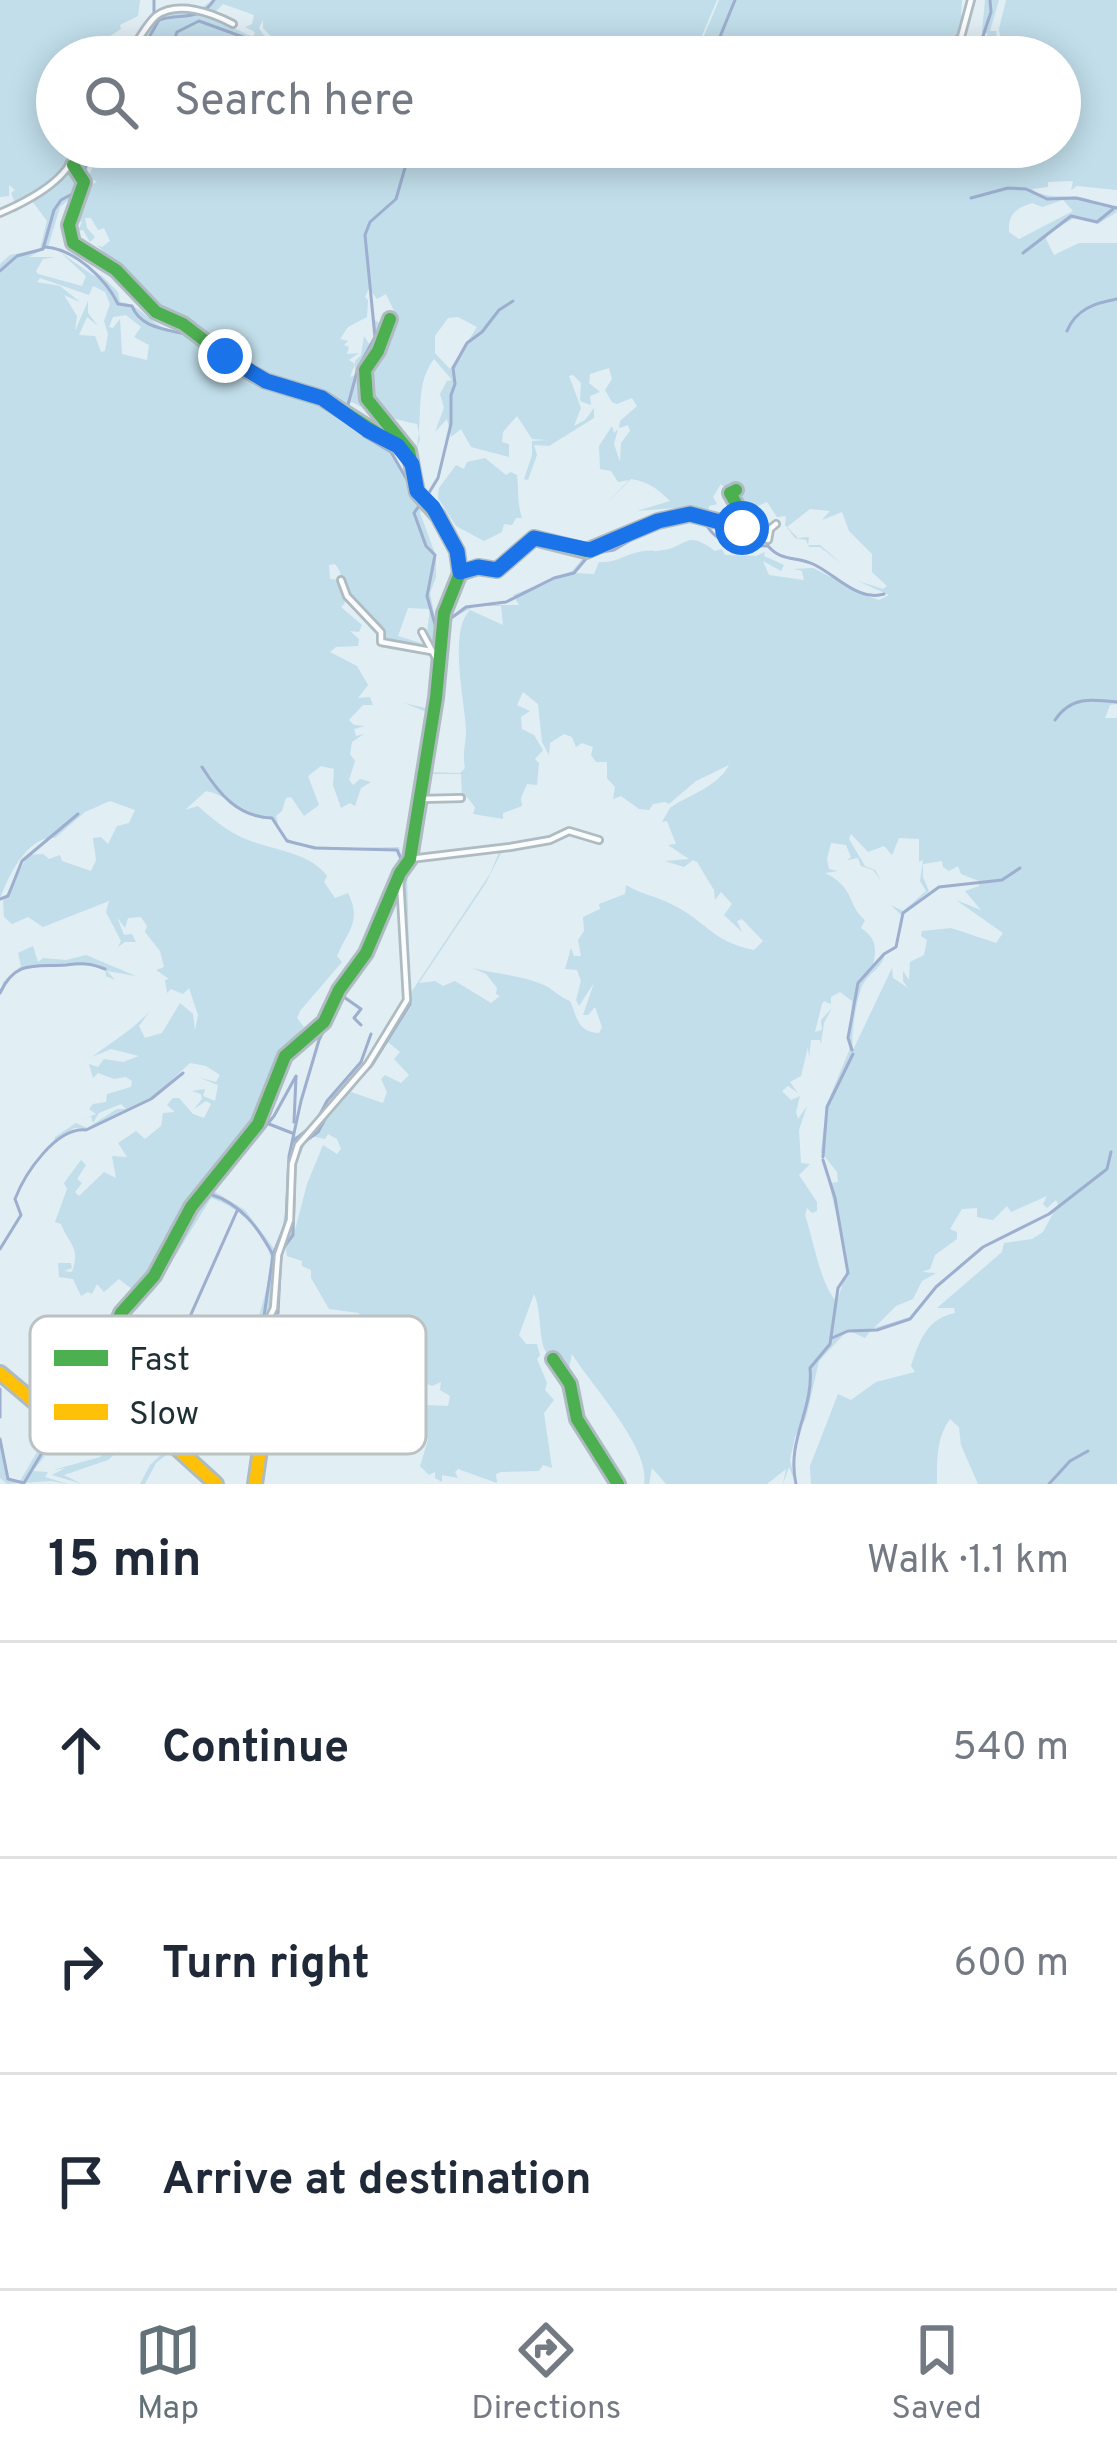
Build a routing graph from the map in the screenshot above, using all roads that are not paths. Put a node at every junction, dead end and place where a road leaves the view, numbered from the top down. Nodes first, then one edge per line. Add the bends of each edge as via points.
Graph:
1 (971, 0) edge
2 (233, 24) dead end
3 (140, 36) edge
4 (961, 36) edge
5 (69, 168) edge
6 (75, 168) edge
7 (0, 213) edge
8 (390, 319) dead end
9 (412, 464) junction
10 (736, 490) dead end
11 (776, 524) dead end
12 (745, 528) junction
13 (460, 572) junction
14 (341, 580) dead end
15 (422, 632) dead end
16 (434, 656) junction
17 (460, 798) dead end
18 (422, 799) junction
19 (599, 840) dead end
20 (410, 859) junction
21 (400, 873) junction
22 (120, 1316) edge
23 (270, 1316) edge
24 (553, 1359) dead end
25 (0, 1373) edge
26 (30, 1398) edge
27 (184, 1454) edge
28 (259, 1454) edge
29 (215, 1484) edge
30 (255, 1484) edge
31 (618, 1484) edge

1 - 4 street
2 - 3 street via 192,8 166,10
5 - 7 street
6 - 9 street via 84,182 69,225 73,243 230,361 331,403
8 - 9 street via 365,367 365,388
9 - 13 street via 417,491 457,551
10 - 12 street via 730,493
11 - 12 street via 767,540
12 - 13 street via 690,514 590,550 534,538 497,570
13 - 16 street
14 - 16 street via 381,642
15 - 16 street
16 - 18 street via 440,671
17 - 18 street
18 - 20 street
19 - 20 street via 569,831
20 - 21 street
21 - 22 street via 324,1022 285,1056 258,1124
21 - 23 street via 407,1000 368,1064 298,1144
24 - 31 street
25 - 26 street
27 - 29 street
28 - 30 street

